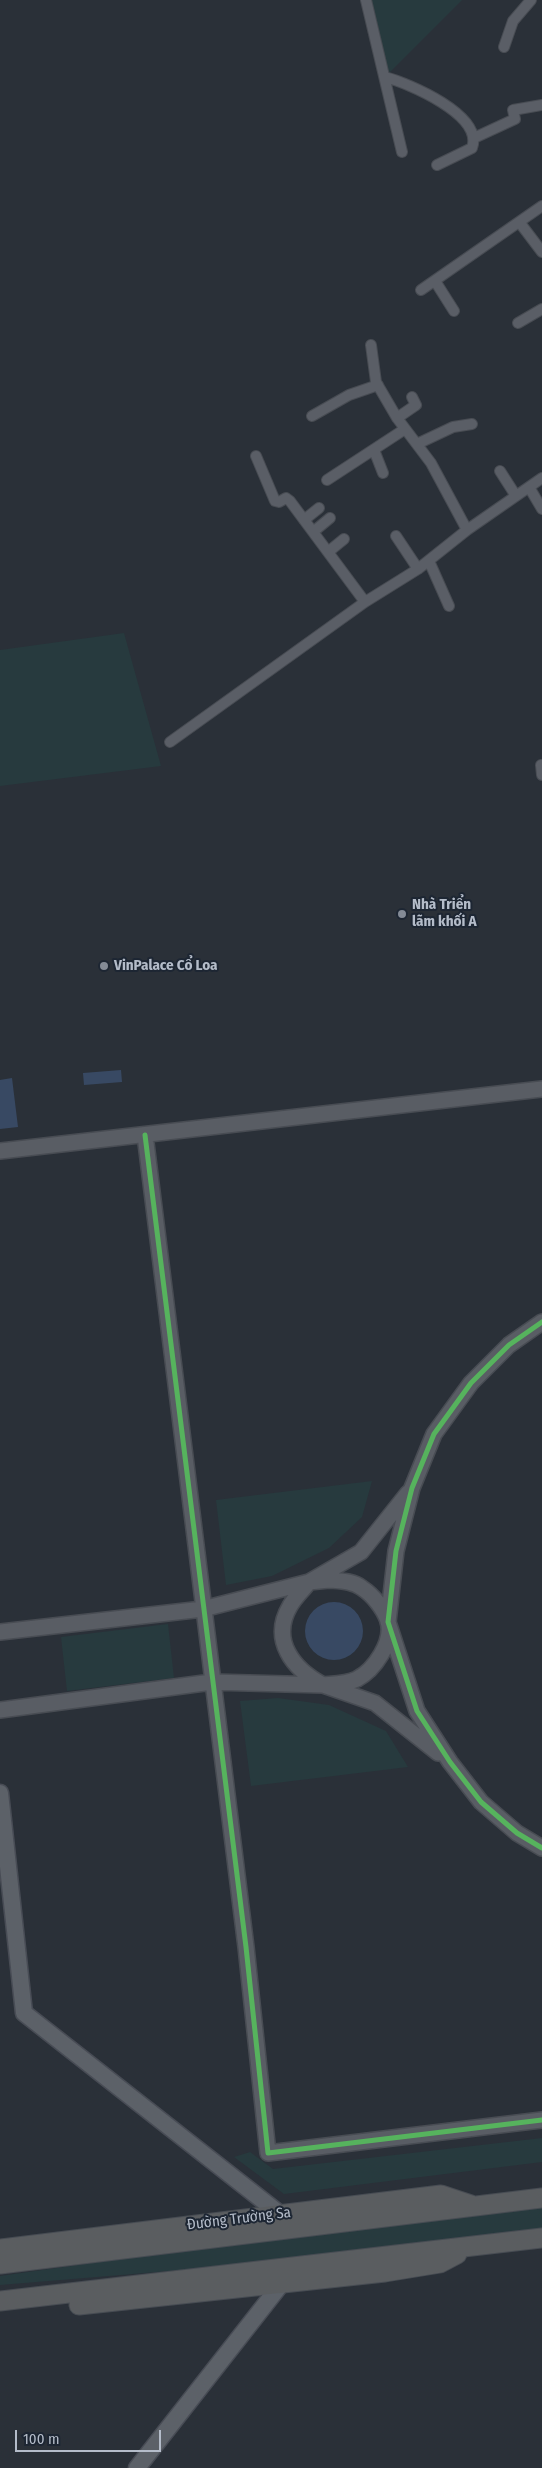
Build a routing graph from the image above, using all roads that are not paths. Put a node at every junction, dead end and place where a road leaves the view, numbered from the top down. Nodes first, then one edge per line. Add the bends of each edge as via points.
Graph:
1 (366, 0) edge
2 (531, 0) edge
3 (504, 47) dead end
4 (385, 77) junction
5 (542, 105) edge
6 (474, 138) junction
7 (402, 152) dead end
8 (438, 165) dead end
9 (540, 211) edge
10 (520, 223) junction
11 (542, 252) edge
12 (435, 281) junction
13 (421, 290) dead end
14 (542, 309) edge
15 (454, 311) dead end
16 (518, 323) dead end
17 (370, 345) dead end
18 (378, 385) junction
19 (412, 397) dead end
20 (312, 416) dead end
21 (397, 418) junction
22 (472, 424) dead end
23 (405, 429) junction
24 (417, 444) junction
25 (374, 450) junction
26 (256, 456) dead end
27 (500, 471) dead end
28 (384, 473) dead end
29 (542, 478) edge
30 (326, 480) dead end
31 (529, 487) junction
32 (516, 496) junction
33 (319, 508) dead end
34 (542, 509) edge
35 (330, 518) dead end
36 (304, 520) junction
37 (467, 530) junction
38 (313, 532) junction
39 (396, 536) dead end
40 (344, 539) dead end
41 (328, 552) junction
42 (429, 561) junction
43 (418, 570) junction
44 (365, 602) junction
45 (449, 606) dead end
46 (170, 742) dead end
47 (542, 1089) edge
48 (145, 1135) junction
49 (0, 1151) edge
50 (542, 1322) edge
51 (412, 1488) junction
52 (309, 1582) junction
53 (203, 1609) junction
54 (388, 1622) junction
55 (0, 1632) edge
56 (212, 1682) junction
57 (323, 1685) junction
58 (0, 1710) edge
59 (450, 1762) junction
60 (0, 1792) edge
61 (542, 1848) edge
62 (542, 2120) edge
63 (542, 2198) edge
64 (476, 2206) junction
65 (280, 2214) junction
66 (542, 2238) edge
67 (471, 2247) junction
68 (0, 2249) edge
69 (0, 2264) edge
70 (282, 2284) junction
71 (0, 2301) edge
72 (0, 2314) edge
73 (137, 2468) edge

1 - 4 street
2 - 3 street via 513,21
4 - 6 street via 423,90 443,103 470,129
4 - 7 street
5 - 6 street via 513,110 515,119
6 - 8 street via 468,151
9 - 10 street
10 - 11 street
10 - 12 street
12 - 13 street
12 - 15 street
14 - 16 street
17 - 18 street
18 - 20 street via 349,395
18 - 21 street
19 - 21 street via 416,405
21 - 23 street
22 - 24 street via 453,427
23 - 24 street
23 - 25 street
24 - 37 street via 431,463
25 - 28 street
25 - 30 street
26 - 36 street via 275,500 288,499
27 - 32 street
29 - 31 street
31 - 32 street
31 - 34 street
32 - 37 street
33 - 36 street
35 - 38 street
36 - 38 street
37 - 42 street
38 - 41 street
39 - 43 street
40 - 41 street
41 - 44 street
42 - 43 street
42 - 45 street
43 - 44 street
44 - 46 street
47 - 48 street
48 - 49 street
48 - 53 street
50 - 51 street via 509,1346 471,1383 434,1434
51 - 52 street via 361,1552
51 - 54 street via 396,1551
52 - 53 street
52 - 54 street via 346,1581 361,1587 374,1598
52 - 57 street via 290,1606 283,1638 296,1667
53 - 55 street
53 - 56 street
54 - 57 street via 385,1644 369,1671 355,1680
54 - 59 street via 417,1711
56 - 57 street
56 - 58 street
56 - 62 street via 268,2153
57 - 59 street via 375,1703
59 - 61 street via 481,1802
60 - 65 main road via 24,2013
63 - 64 highway, Đường Trường Sa
64 - 65 highway, Đường Trường Sa via 441,2195
64 - 69 highway, Đường Trường Sa
65 - 68 highway, Đường Trường Sa
66 - 67 highway
67 - 70 highway via 440,2263
67 - 71 highway
70 - 72 highway
70 - 73 main road

